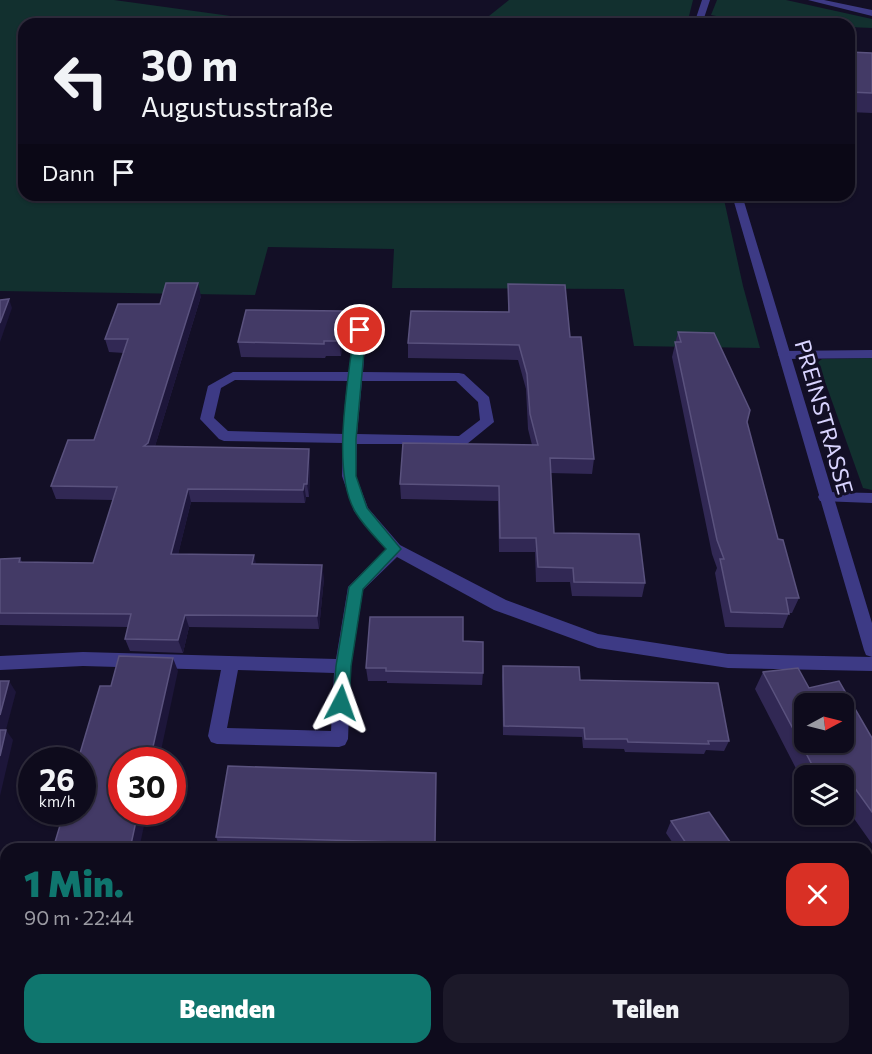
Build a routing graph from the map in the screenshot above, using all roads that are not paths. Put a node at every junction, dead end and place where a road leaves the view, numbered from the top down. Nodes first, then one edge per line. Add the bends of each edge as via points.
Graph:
1 (706, 0) edge
2 (812, 0) edge
3 (872, 13) edge
4 (700, 18) edge
5 (739, 201) edge
6 (360, 330) dead end
7 (872, 354) edge
8 (784, 355) junction
9 (355, 376) junction
10 (350, 439) junction
11 (825, 496) junction
12 (872, 498) edge
13 (394, 549) junction
14 (872, 650) edge
15 (0, 663) edge
16 (231, 663) junction
17 (872, 664) edge
18 (344, 666) junction

1 - 4 street
2 - 3 street
5 - 8 street, PREINSTRASSE
6 - 9 street
7 - 8 street
8 - 11 street, PREINSTRASSE
9 - 10 street
9 - 10 street via 459,377 484,400 487,422 462,441
9 - 10 street via 233,376 215,386 207,419 224,436
10 - 13 street via 349,476 361,511
11 - 12 street
11 - 14 street, PREINSTRASSE
13 - 17 street via 500,605 598,641 728,661
13 - 18 street via 356,587
15 - 16 street via 83,659
16 - 18 street
16 - 18 street via 217,736 339,739

